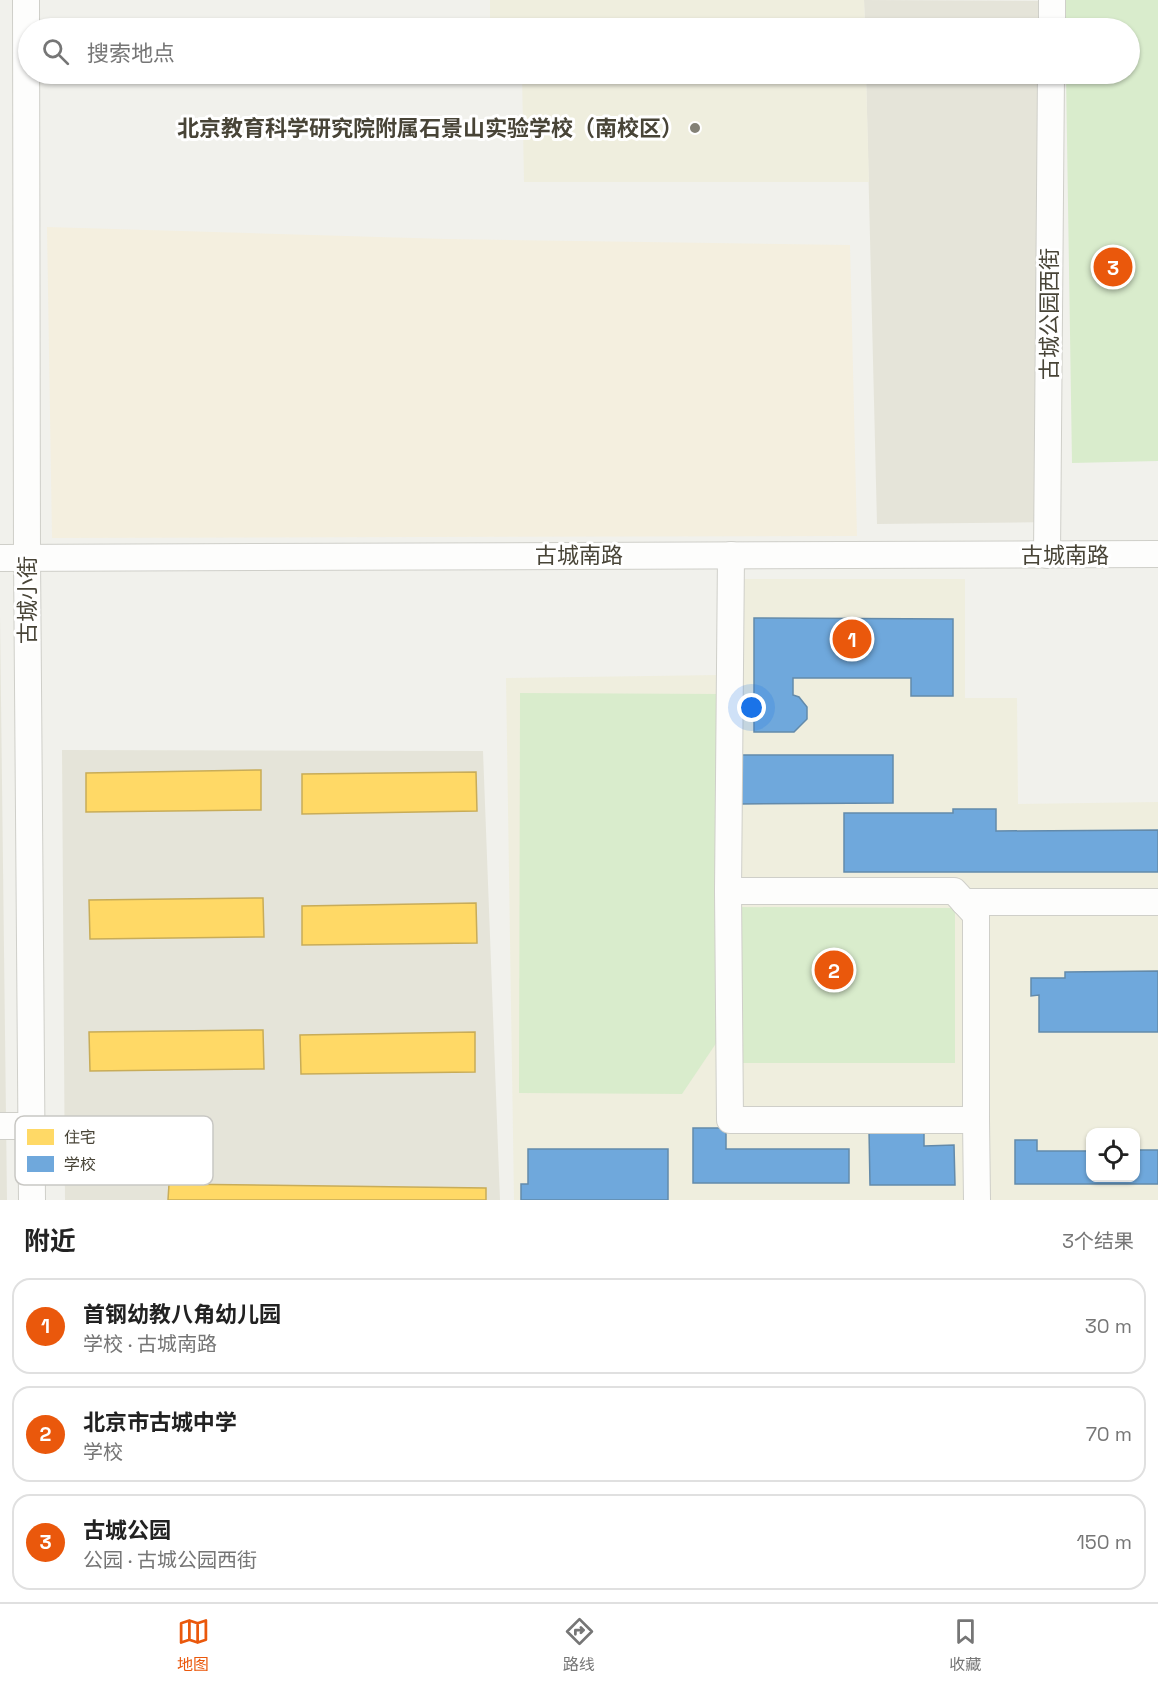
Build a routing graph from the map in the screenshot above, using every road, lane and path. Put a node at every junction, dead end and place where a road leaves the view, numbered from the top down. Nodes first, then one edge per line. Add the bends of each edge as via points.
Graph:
1 (26, 0) edge
2 (1052, 0) edge
3 (26, 18) edge
4 (1052, 18) edge
5 (26, 84) edge
6 (1051, 84) edge
7 (1158, 554) edge
8 (731, 555) junction
9 (1047, 555) junction
10 (27, 557) junction
11 (0, 558) edge
12 (728, 891) junction
13 (964, 902) junction
14 (1158, 902) edge
15 (32, 1116) edge
16 (976, 1120) junction
17 (977, 1200) edge

1 - 3 street, 古城小街
2 - 4 street
5 - 10 street, 古城小街
6 - 9 street, 古城公园西街
7 - 9 street, 古城南路
8 - 9 street, 古城南路
8 - 10 street, 古城南路
8 - 12 street
10 - 11 street, 古城南路
10 - 15 street, 古城小街
12 - 13 street via 954,891
12 - 16 street via 730,1120
13 - 14 street
13 - 16 street via 976,915
16 - 17 street

